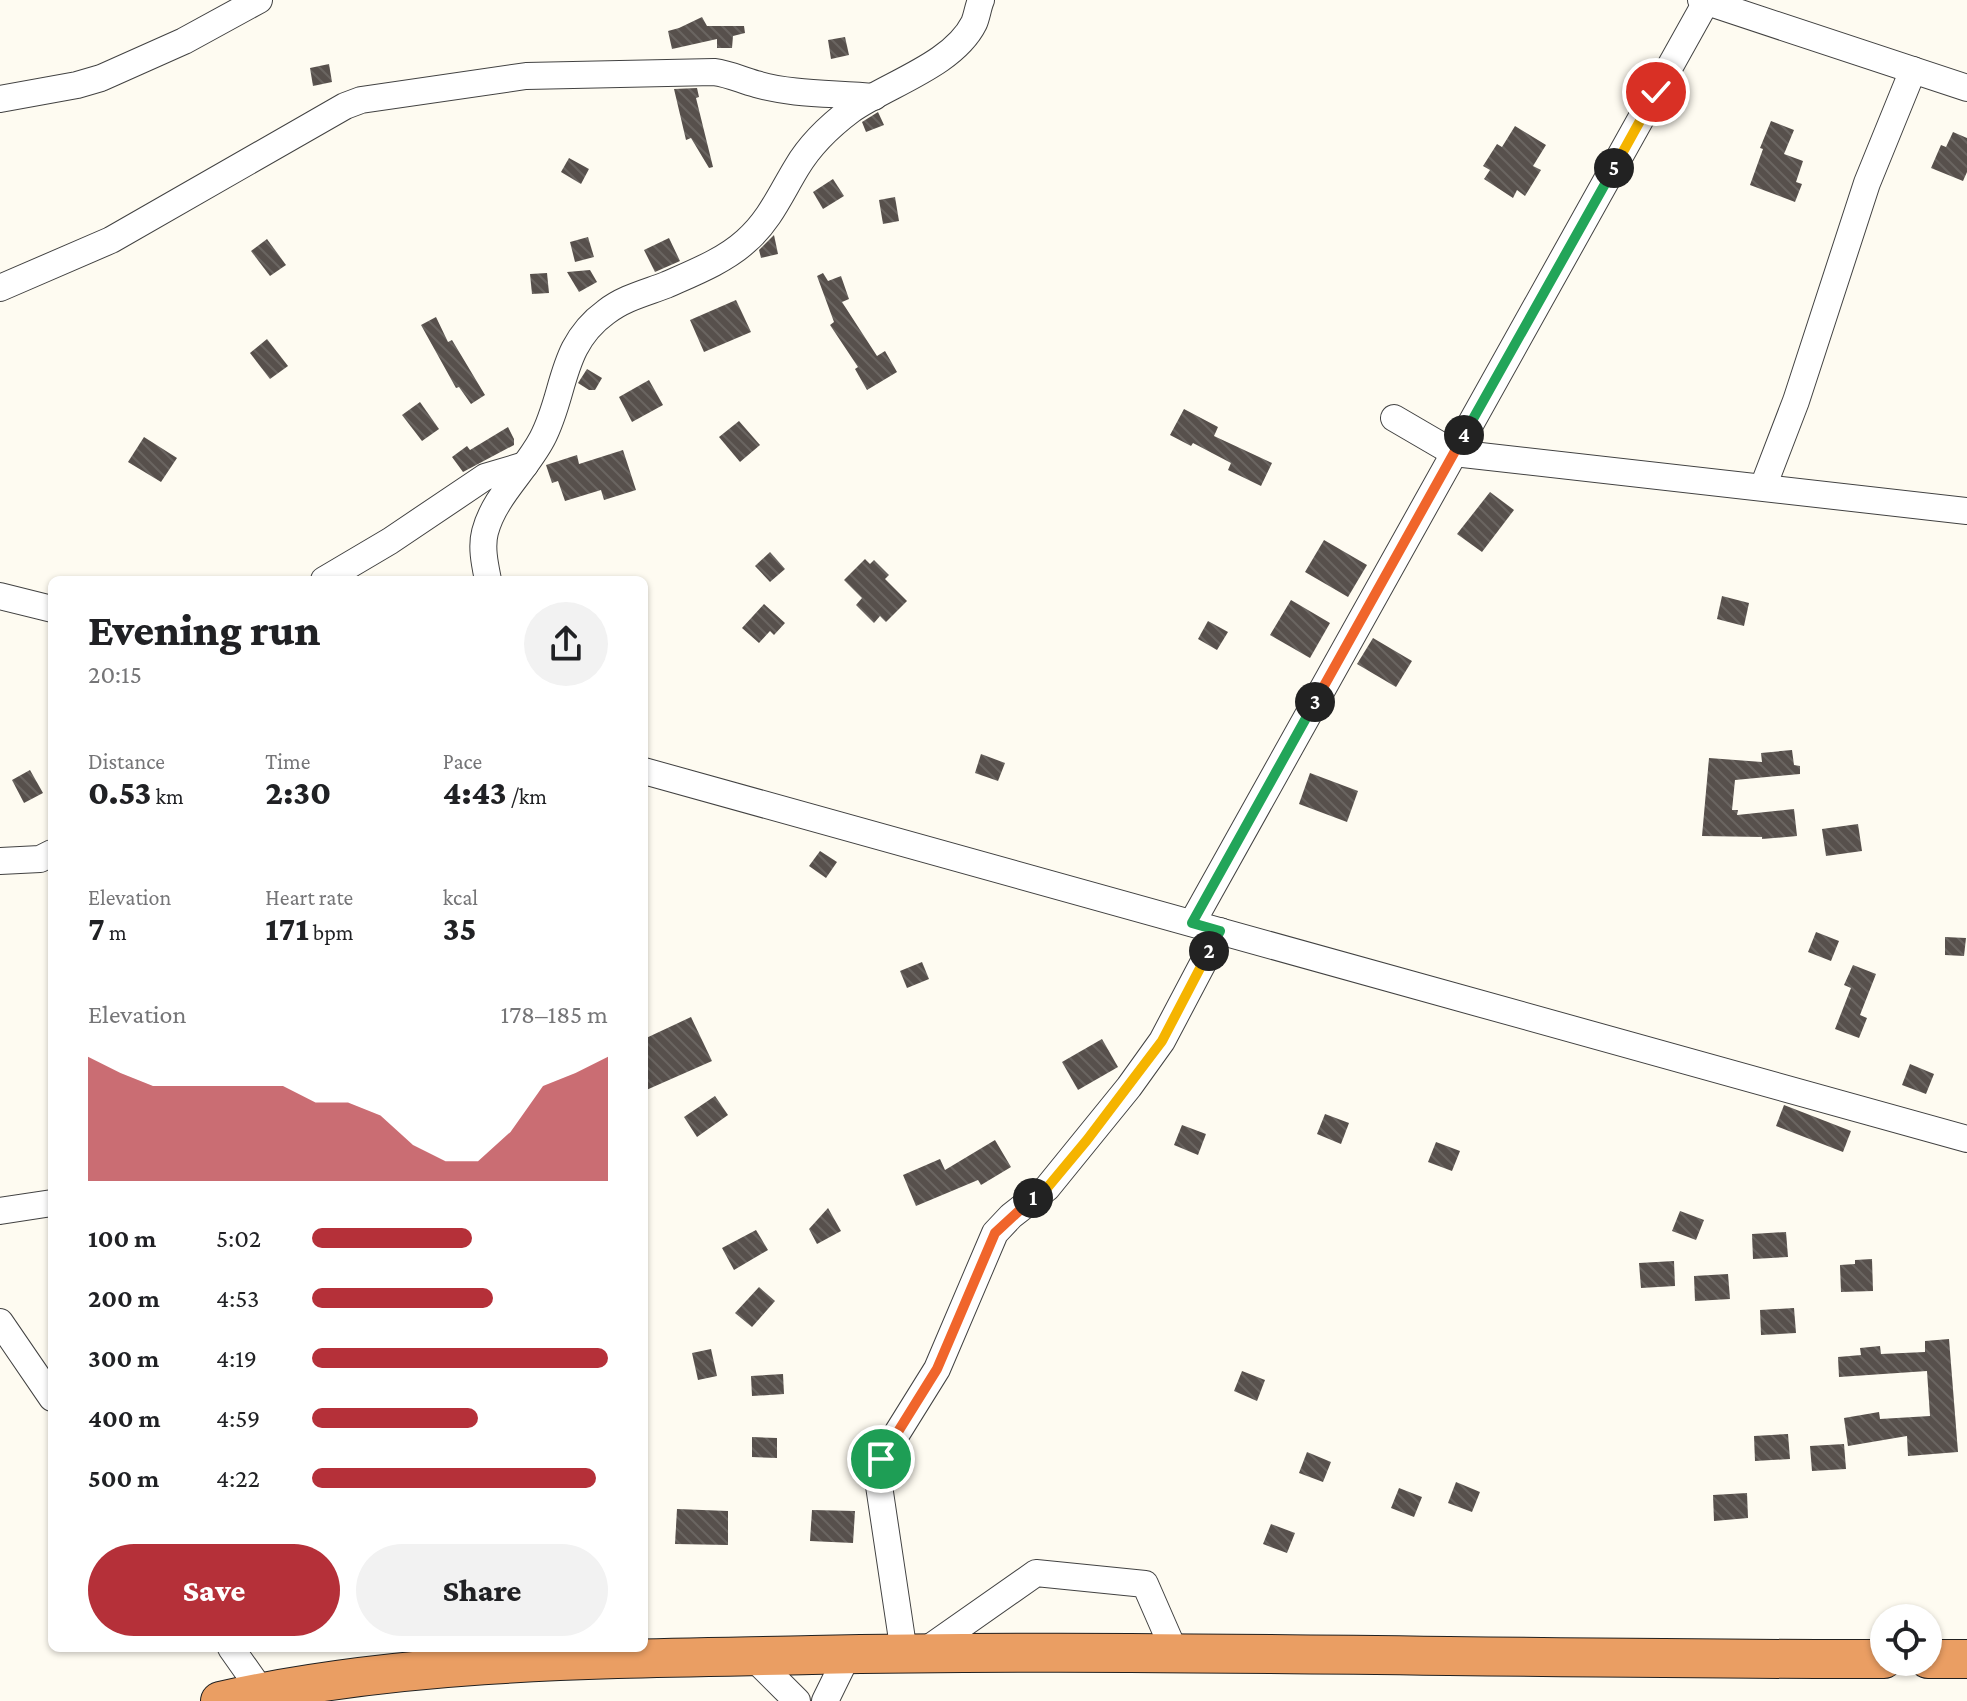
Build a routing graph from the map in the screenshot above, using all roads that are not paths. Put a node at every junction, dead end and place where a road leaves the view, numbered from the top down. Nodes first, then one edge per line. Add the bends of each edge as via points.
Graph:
1 (259, 0) edge
2 (981, 0) edge
3 (1704, 1) edge
4 (1913, 70) junction
5 (1967, 88) edge
6 (874, 97) junction
7 (0, 99) edge
8 (0, 288) edge
9 (1394, 418) dead end
10 (1454, 453) junction
11 (525, 465) junction
12 (1763, 487) junction
13 (1967, 511) edge
14 (331, 576) edge
15 (488, 576) edge
16 (0, 596) edge
17 (48, 608) edge
18 (648, 772) edge
19 (48, 855) edge
20 (0, 861) edge
21 (1192, 923) junction
22 (1220, 931) junction
23 (1967, 1139) edge
24 (48, 1204) edge
25 (0, 1211) edge
26 (0, 1322) edge
27 (48, 1392) edge
28 (234, 1652) edge
29 (913, 1653) junction
30 (594, 1654) edge
31 (848, 1654) junction
32 (1176, 1655) junction
33 (752, 1656) junction
34 (429, 1659) edge
35 (1870, 1659) edge
36 (1942, 1659) edge
37 (1967, 1659) edge
38 (262, 1692) junction
39 (220, 1701) edge
40 (797, 1701) edge
41 (825, 1701) edge

1 - 7 street via 101,78
2 - 6 street via 963,39 942,58
3 - 4 street
3 - 10 street
4 - 5 street
4 - 12 street via 1867,183
6 - 8 street via 785,89 714,72 526,76 361,100 111,240
6 - 11 street via 825,133 799,164 766,221 745,243 717,261 631,297 588,328 572,350 542,439
9 - 10 street
10 - 12 street
10 - 21 street
11 - 14 street via 485,477
11 - 15 street via 484,535
12 - 13 street
16 - 17 street
18 - 21 street
19 - 20 street
21 - 22 street
22 - 23 street
22 - 29 street via 1162,1041 1129,1087 1047,1188 995,1233 937,1369 881,1459 878,1479
24 - 25 street
26 - 27 street
28 - 38 street
29 - 31 highway
29 - 32 highway
29 - 32 street via 1036,1573 1145,1584
30 - 33 highway
30 - 34 highway
31 - 33 highway
31 - 41 street
32 - 35 highway
33 - 40 street
34 - 38 highway
36 - 37 highway
38 - 39 highway

